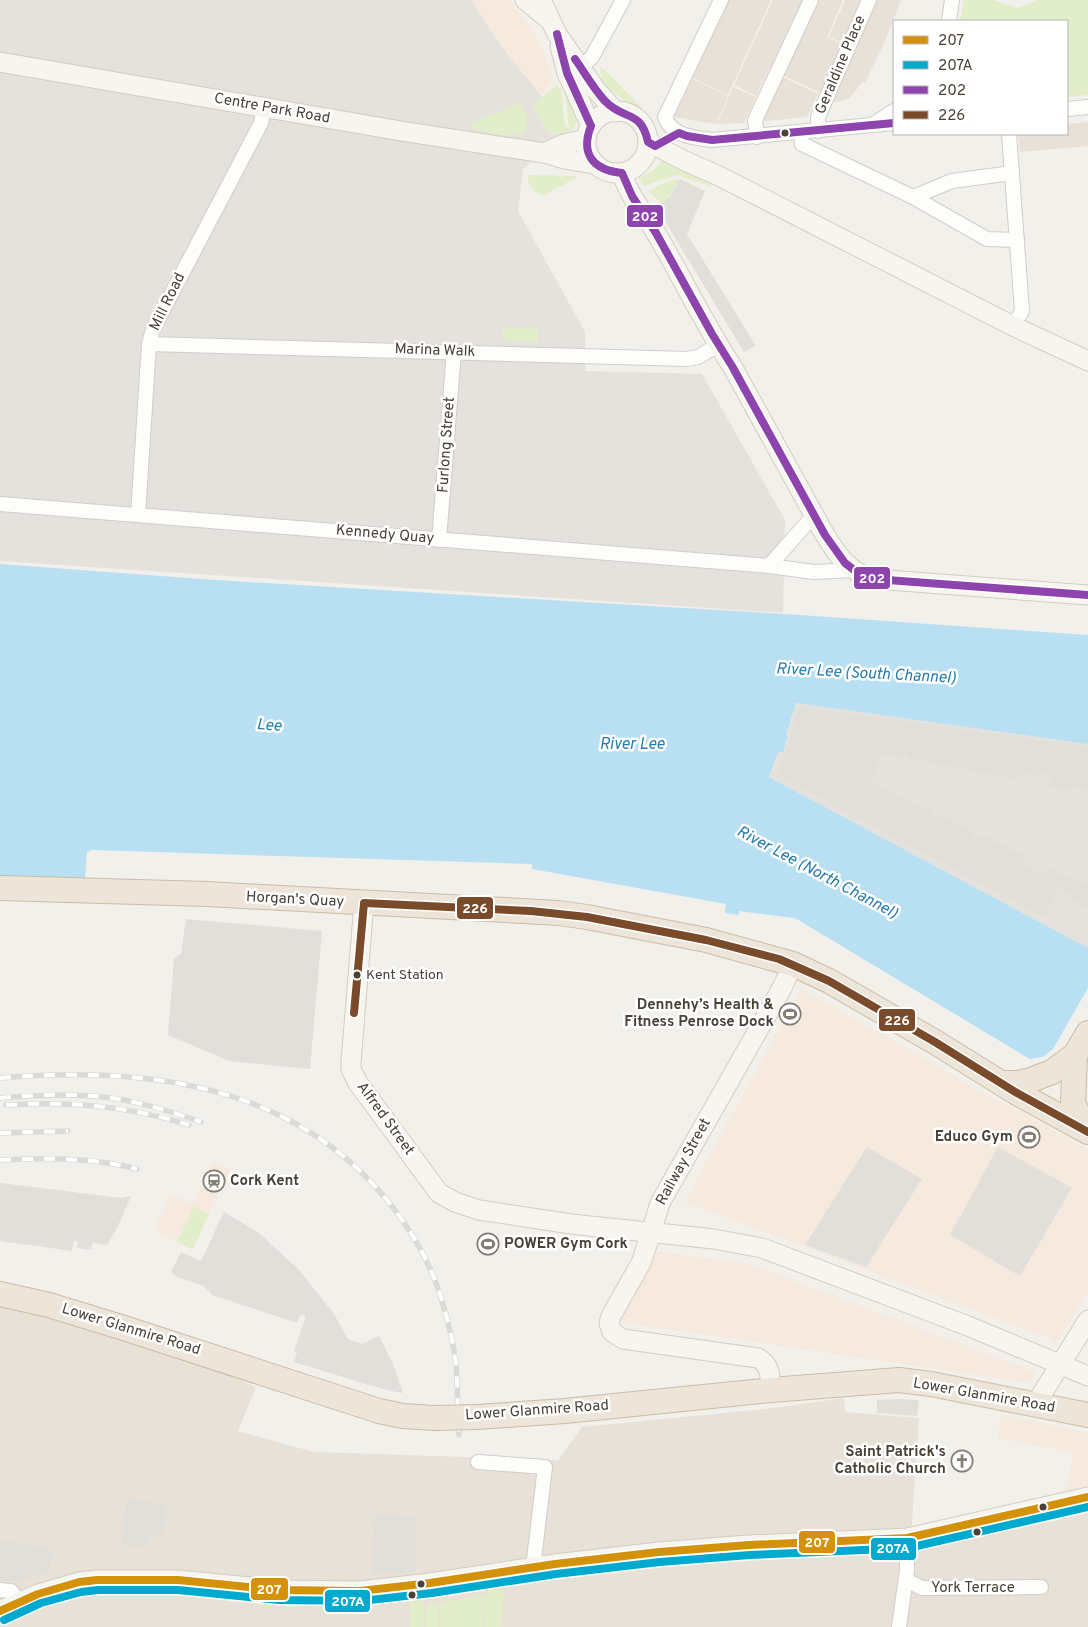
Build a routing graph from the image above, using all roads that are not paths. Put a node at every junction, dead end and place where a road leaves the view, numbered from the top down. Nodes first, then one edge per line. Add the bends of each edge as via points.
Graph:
1 (525, 0) edge
2 (541, 0) edge
3 (623, 0) edge
4 (721, 0) edge
5 (810, 0) edge
6 (869, 0) edge
7 (952, 0) edge
8 (949, 20) edge
9 (553, 27) junction
10 (0, 62) edge
11 (574, 70) junction
12 (1088, 107) edge
13 (264, 108) junction
14 (1068, 109) edge
15 (616, 112) junction
16 (893, 112) edge
17 (893, 123) edge
18 (872, 125) junction
19 (818, 131) junction
20 (588, 133) junction
21 (679, 133) junction
22 (801, 133) junction
23 (1009, 135) edge
24 (757, 137) junction
25 (651, 144) junction
26 (544, 153) junction
27 (594, 164) junction
28 (622, 173) junction
29 (1012, 173) junction
30 (913, 197) junction
31 (1017, 240) junction
32 (1013, 326) junction
33 (149, 344) junction
34 (718, 345) junction
35 (454, 351) junction
36 (1088, 361) edge
37 (0, 504) edge
38 (138, 515) junction
39 (814, 515) junction
40 (439, 540) junction
41 (769, 566) junction
42 (854, 570) junction
43 (1088, 595) edge
44 (0, 888) edge
45 (364, 903) junction
46 (793, 964) junction
47 (1088, 1033) edge
48 (1075, 1055) junction
49 (1002, 1082) junction
50 (1087, 1131) edge
51 (651, 1233) junction
52 (0, 1294) edge
53 (1088, 1320) edge
54 (1060, 1364) junction
55 (1088, 1376) edge
56 (771, 1390) junction
57 (1035, 1405) junction
58 (1088, 1415) edge
59 (478, 1462) dead end
60 (1088, 1497) edge
61 (907, 1538) junction
62 (532, 1568) junction
63 (906, 1580) junction
64 (1041, 1587) dead end
65 (0, 1590) edge
66 (19, 1601) junction
67 (0, 1610) edge
68 (900, 1627) edge

1 - 9 street
2 - 9 street
3 - 11 street via 592,58
4 - 21 street via 666,117
5 - 24 street via 755,120
6 - 19 street, Geraldine Place via 818,116
7 - 8 street
9 - 11 street
10 - 13 street, Centre Park Road
11 - 15 street
11 - 20 street
12 - 14 street
13 - 26 street, Centre Park Road
13 - 33 street, Mill Road via 261,123 158,316
15 - 20 street via 599,117
15 - 25 street via 624,112 640,122
16 - 18 street
17 - 18 street
18 - 19 street
19 - 22 street
20 - 26 street
20 - 27 street via 586,148
21 - 24 street via 712,140
21 - 25 street
22 - 24 street
22 - 30 street via 802,144
23 - 29 street
25 - 28 street via 640,163
25 - 32 street
26 - 27 street, Centre Park Road
27 - 28 street via 602,170
28 - 34 street
29 - 30 street via 952,181
29 - 31 street
30 - 31 street via 986,239
31 - 32 street via 1022,311
32 - 36 street
33 - 35 street, Marina Walk
33 - 38 street, Mill Road
34 - 35 street, Marina Walk via 698,357 687,358
34 - 39 street
35 - 40 street, Furlong Street
37 - 38 street, Kennedy Quay
38 - 40 street, Kennedy Quay
39 - 41 street
39 - 42 street via 837,554
40 - 41 street, Kennedy Quay
41 - 42 street, Kennedy Quay via 814,572
42 - 43 street via 874,579
44 - 45 highway, Horgan's Quay via 207,894
45 - 46 highway, Horgan's Quay via 587,917 706,940
45 - 51 street, Alfred Street via 351,1069 439,1193 479,1210
46 - 49 highway, Horgan's Quay via 829,981
46 - 51 street, Railway Street via 660,1203
47 - 48 highway
48 - 49 highway via 1040,1077 1018,1083
48 - 50 highway via 1073,1103
49 - 50 highway, Horgan's Quay
51 - 54 street, Alfred Street via 762,1248
51 - 56 street, Railway Street via 641,1263 609,1323 612,1332 623,1339 758,1358 768,1367
52 - 56 highway, Lower Glanmire Road, bridge via 117,1325 378,1411 403,1416 477,1417 565,1411
53 - 54 street
54 - 55 street, Alfred Street
54 - 57 street
56 - 57 highway, Lower Glanmire Road via 899,1380
57 - 58 highway, Lower Glanmire Road
59 - 62 street via 545,1467
60 - 61 street
61 - 62 street via 701,1548
61 - 63 street
62 - 66 street via 360,1590 280,1590 178,1580 97,1580 72,1584
63 - 64 street, York Terrace via 922,1588
63 - 68 street
65 - 66 street via 11,1591
66 - 67 street

